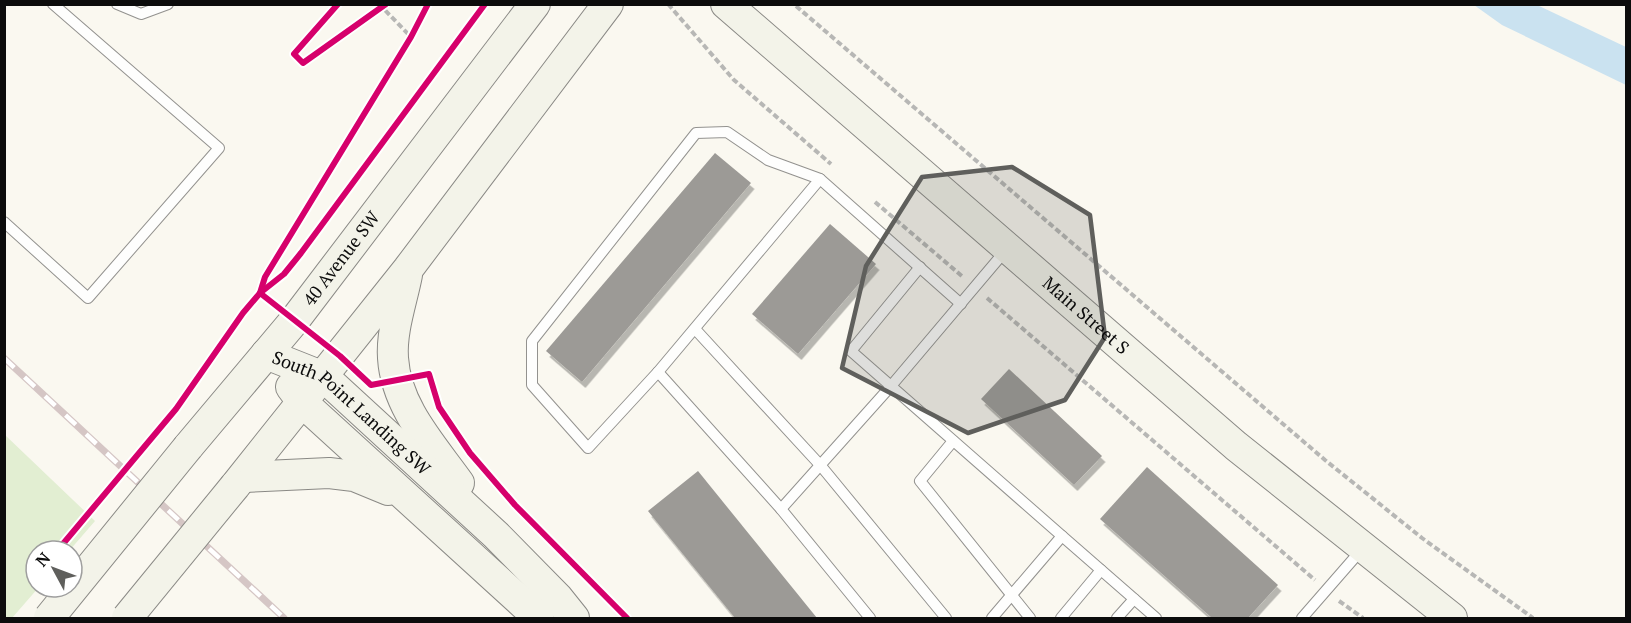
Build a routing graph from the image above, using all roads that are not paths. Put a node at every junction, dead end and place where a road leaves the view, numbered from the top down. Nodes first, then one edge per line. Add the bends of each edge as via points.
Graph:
1 (53, 4) edge
2 (117, 4) edge
3 (168, 4) edge
4 (535, 4) edge
5 (608, 4) edge
6 (726, 4) edge
7 (820, 179) junction
8 (4, 222) edge
9 (1006, 250) junction
10 (920, 267) junction
11 (408, 269) junction
12 (961, 303) junction
13 (695, 329) junction
14 (266, 354) junction
15 (658, 372) junction
16 (324, 377) junction
17 (891, 386) junction
18 (303, 403) junction
19 (953, 441) junction
20 (821, 466) junction
21 (240, 481) junction
22 (402, 495) junction
23 (781, 509) junction
24 (496, 535) junction
25 (1062, 536) junction
26 (1363, 548) junction
27 (1101, 570) junction
28 (1011, 596) junction
29 (1134, 599) junction
30 (49, 618) edge
31 (127, 618) edge
32 (539, 618) edge
33 (574, 618) edge
34 (870, 618) edge
35 (946, 618) edge
36 (993, 618) edge
37 (1030, 618) edge
38 (1061, 618) edge
39 (1117, 618) edge
40 (1156, 618) edge
41 (1302, 618) edge
42 (1452, 618) edge

1 - 8 lane via 219,148 88,298
2 - 3 lane via 141,14
4 - 14 main road, 40 Avenue SW
5 - 11 main road
6 - 9 main road, Main Street S
7 - 10 lane
7 - 13 lane
7 - 15 lane via 768,160 727,132 696,133 532,341 532,385 588,448
9 - 12 lane
9 - 26 main road, Main Street S via 1236,446
10 - 12 lane
10 - 17 lane via 851,351
11 - 16 main road
11 - 24 main road via 393,357 402,396 412,418
12 - 17 lane
13 - 15 lane
13 - 20 lane
14 - 16 main road, South Point Landing SW
14 - 18 main road, South Point Landing SW
14 - 30 main road, 40 Avenue SW, bridge
15 - 23 lane
16 - 18 main road
16 - 24 main road, South Point Landing SW
17 - 19 lane
17 - 20 lane
18 - 21 main road
18 - 22 main road, South Point Landing SW
19 - 25 lane
19 - 28 lane via 920,481
20 - 23 lane
20 - 35 lane
21 - 22 main road via 329,473 354,476
21 - 31 main road, bridge
22 - 32 main road, South Point Landing SW
23 - 34 lane
24 - 33 main road, South Point Landing SW
25 - 27 lane
25 - 28 lane
26 - 41 lane
26 - 42 main road, Main Street S
27 - 29 lane
27 - 38 lane
28 - 36 lane
28 - 37 lane
29 - 39 lane
29 - 40 lane

